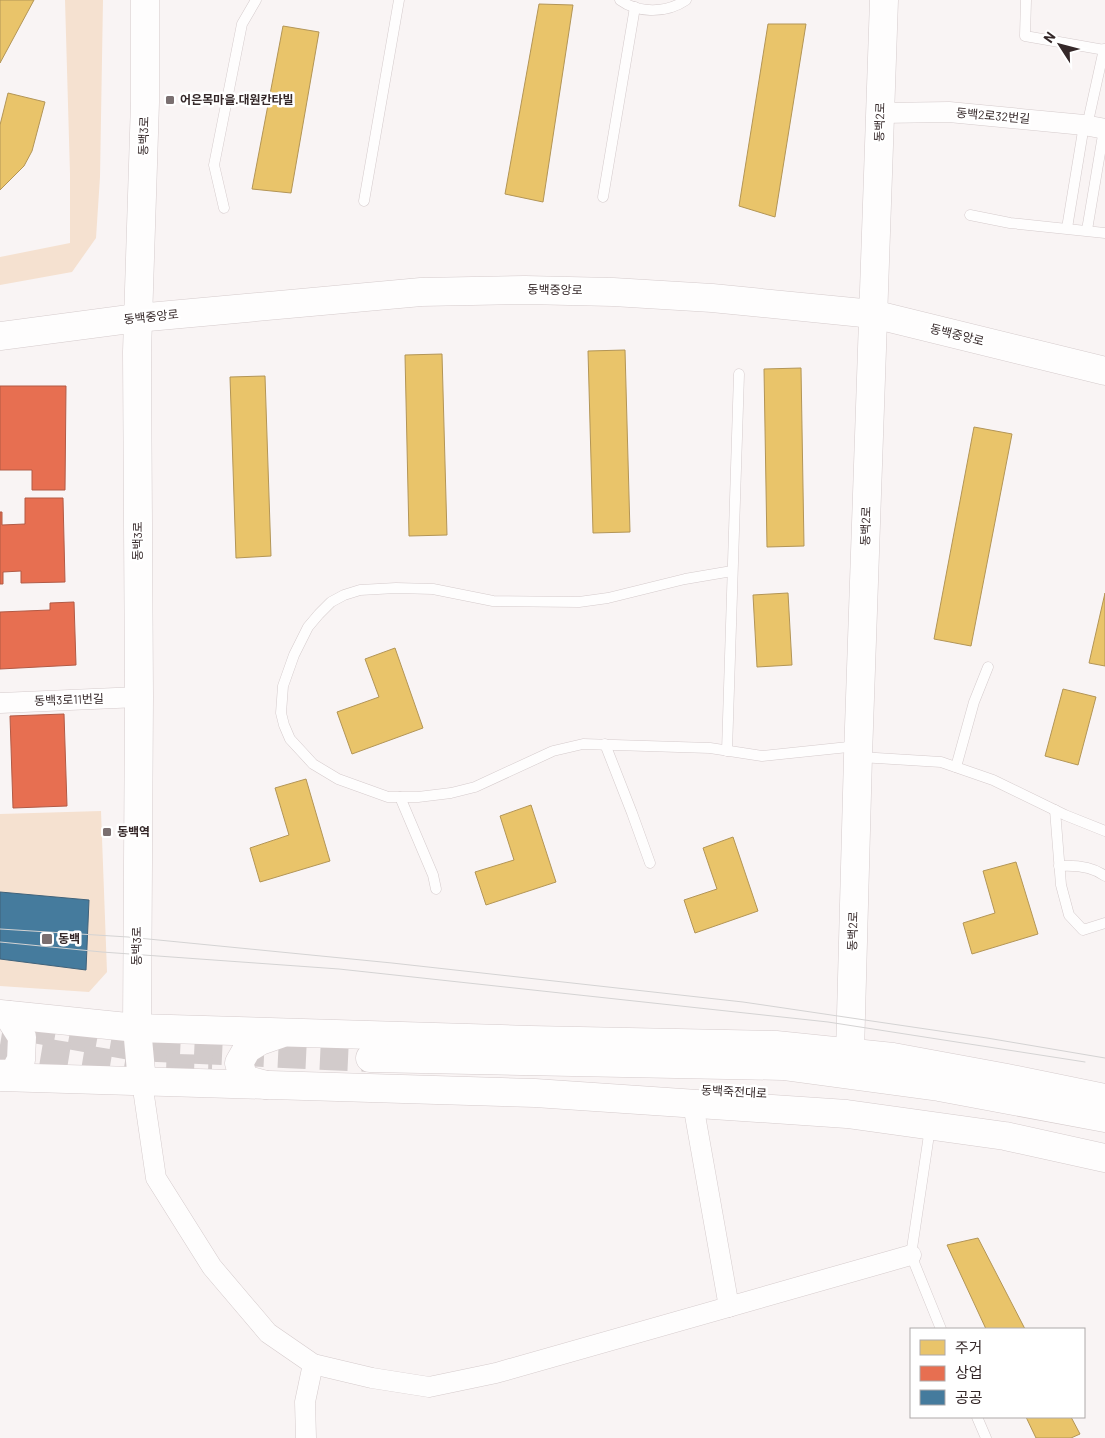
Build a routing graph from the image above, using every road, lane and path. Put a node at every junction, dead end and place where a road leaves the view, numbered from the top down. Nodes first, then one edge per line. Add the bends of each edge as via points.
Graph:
1 (145, 0) edge
2 (256, 0) edge
3 (399, 0) edge
4 (620, 0) edge
5 (686, 0) edge
6 (884, 0) edge
7 (1026, 0) edge
8 (635, 8) junction
9 (1104, 50) edge
10 (881, 113) junction
11 (1095, 127) edge
12 (603, 197) dead end
13 (364, 201) dead end
14 (224, 208) dead end
15 (970, 215) dead end
16 (1067, 228) junction
17 (1088, 230) junction
18 (1105, 233) edge
19 (873, 314) junction
20 (137, 318) junction
21 (0, 336) edge
22 (1105, 371) edge
23 (739, 374) dead end
24 (732, 572) junction
25 (988, 667) dead end
26 (139, 697) junction
27 (0, 703) edge
28 (605, 744) junction
29 (726, 751) junction
30 (858, 751) junction
31 (956, 767) junction
32 (400, 797) junction
33 (1055, 810) junction
34 (1105, 830) edge
35 (650, 863) dead end
36 (1059, 866) junction
37 (1105, 876) edge
38 (436, 890) dead end
39 (1105, 923) edge
40 (4, 1014) edge
41 (137, 1028) junction
42 (284, 1033) junction
43 (850, 1053) junction
44 (0, 1076) edge
45 (142, 1082) junction
46 (267, 1085) junction
47 (1105, 1098) edge
48 (693, 1104) junction
49 (1105, 1118) edge
50 (930, 1126) junction
51 (1105, 1144) edge
52 (1105, 1158) edge
53 (911, 1256) junction
54 (729, 1307) junction
55 (941, 1328) edge
56 (313, 1364) junction
57 (977, 1418) edge
58 (306, 1438) edge
59 (986, 1438) edge

1 - 20 main road, 동백3로 via 145,102
2 - 14 lane via 242,24 214,165
3 - 13 lane
4 - 8 lane
5 - 8 lane via 653,12
6 - 10 main road, 동백2로
7 - 9 lane via 1025,36
8 - 12 lane
9 - 11 lane
10 - 11 street, 동백2로32번길 via 949,112
10 - 19 main road, 동백2로
11 - 16 lane
11 - 17 lane
15 - 16 lane via 1010,223
16 - 17 lane
17 - 18 lane
19 - 20 main road, 동백중앙로 via 665,294 516,290 421,292
19 - 22 main road, 동백중앙로
19 - 30 main road, 동백2로
20 - 21 main road, 동백중앙로
20 - 26 main road, 동백3로
23 - 24 lane
24 - 29 lane
24 - 32 lane via 579,602 494,601 433,589 396,588 360,590 331,602 308,627 288,671 281,700 284,725 290,739 313,764 361,788 388,797
25 - 31 lane via 974,702
26 - 27 street, 동백3로11번길
26 - 41 main road, 동백3로
28 - 29 lane
28 - 32 lane via 583,744 553,751 475,786 451,793
28 - 35 lane
29 - 30 lane via 762,756
30 - 31 lane via 941,762
30 - 43 main road, 동백2로
31 - 33 lane via 993,780
32 - 38 lane via 433,875
33 - 34 lane
33 - 36 lane
36 - 37 lane via 1076,865
36 - 39 lane via 1069,915 1083,930
40 - 41 main road
40 - 44 main road via 22,1037 21,1060 14,1072
41 - 42 main road
41 - 45 main road, 동백3로
42 - 43 main road via 776,1045
42 - 46 main road via 247,1049 239,1063 244,1079
43 - 47 main road via 912,1061
44 - 45 main road
45 - 46 main road
45 - 56 street via 156,1178 212,1267 268,1333
46 - 48 main road via 534,1093
48 - 50 main road via 848,1114
48 - 54 street
49 - 51 main road, 동백죽전대로 via 939,1087 783,1066 365,1066 779,1094
50 - 52 main road via 1005,1136
50 - 53 lane
53 - 54 street
53 - 55 lane
54 - 56 street via 496,1373 429,1387
56 - 58 street via 305,1402
57 - 59 lane

